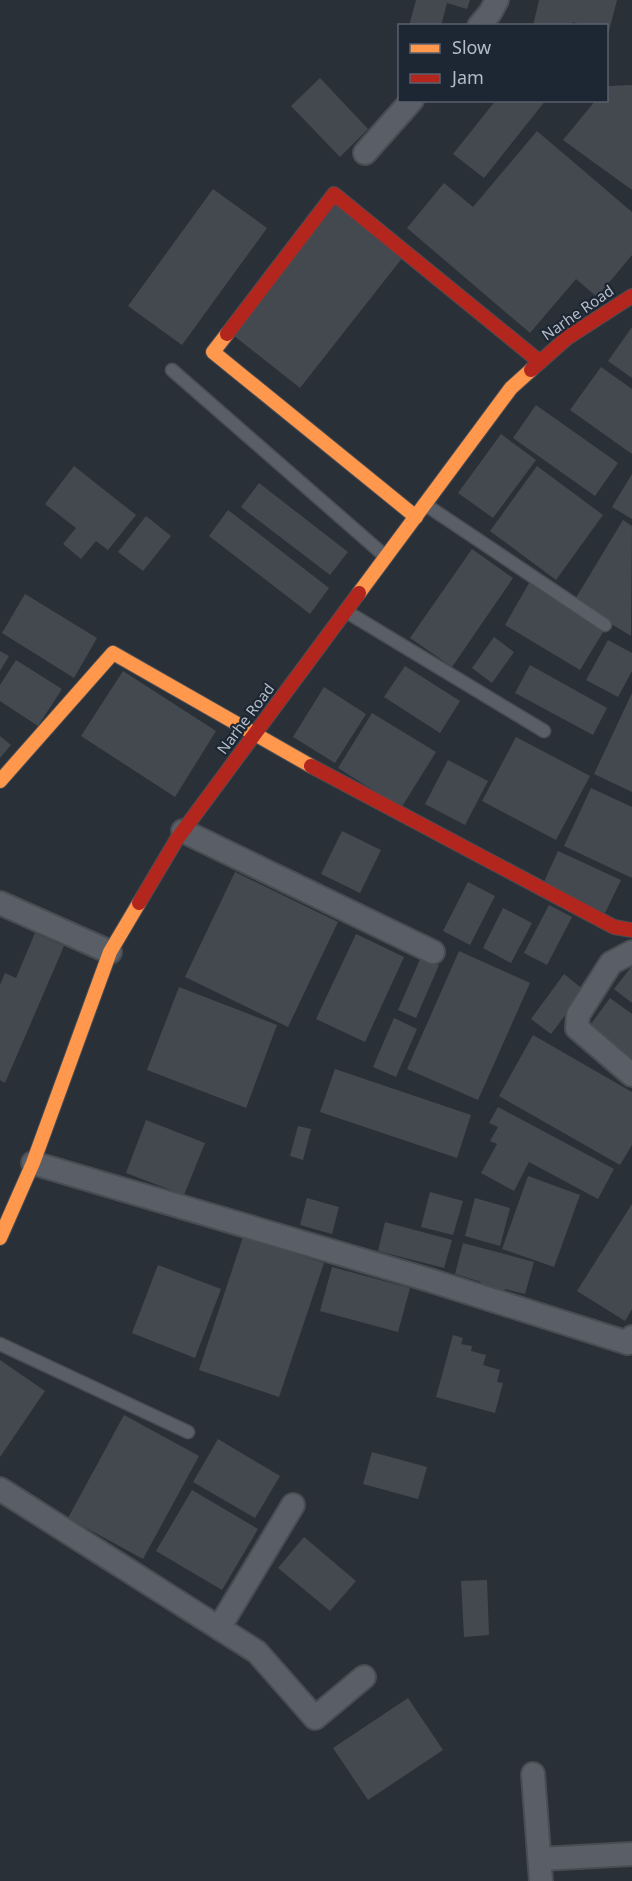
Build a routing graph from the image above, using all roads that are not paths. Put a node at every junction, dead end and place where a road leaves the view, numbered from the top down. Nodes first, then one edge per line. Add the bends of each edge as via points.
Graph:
1 (497, 0) edge
2 (481, 24) edge
3 (410, 102) edge
4 (365, 153) dead end
5 (632, 296) edge
6 (540, 362) junction
7 (172, 370) dead end
8 (425, 505) junction
9 (416, 517) junction
10 (386, 557) junction
11 (346, 612) junction
12 (604, 624) dead end
13 (544, 731) dead end
14 (254, 736) junction
15 (0, 781) edge
16 (183, 831) junction
17 (0, 903) edge
18 (632, 930) edge
19 (110, 952) junction
20 (434, 952) dead end
21 (632, 952) edge
22 (632, 1075) edge
23 (33, 1163) junction
24 (1, 1233) edge
25 (632, 1337) edge
26 (0, 1344) edge
27 (188, 1432) dead end
28 (0, 1490) edge
29 (293, 1505) dead end
30 (219, 1628) junction
31 (364, 1677) dead end
32 (533, 1774) dead end
33 (632, 1854) edge
34 (541, 1870) edge

1 - 2 street
3 - 4 street
5 - 6 street, Narhe Road via 567,338
6 - 8 street, Narhe Road via 511,388
6 - 9 street via 334,194 213,352
7 - 10 lane
8 - 9 street, Narhe Road
8 - 12 lane
9 - 10 street, Narhe Road
10 - 11 street, Narhe Road
11 - 13 lane
11 - 14 street, Narhe Road
14 - 15 street via 114,654
14 - 16 street, Narhe Road
14 - 18 street via 614,927
16 - 19 street, Narhe Road
16 - 20 street
17 - 19 street
19 - 23 street, Narhe Road
21 - 22 street via 611,963 578,1015 577,1028
23 - 24 street, Narhe Road
23 - 25 street via 628,1343
26 - 27 lane
28 - 30 street
29 - 30 street
30 - 31 street via 257,1652 315,1718
32 - 34 street
33 - 34 street

